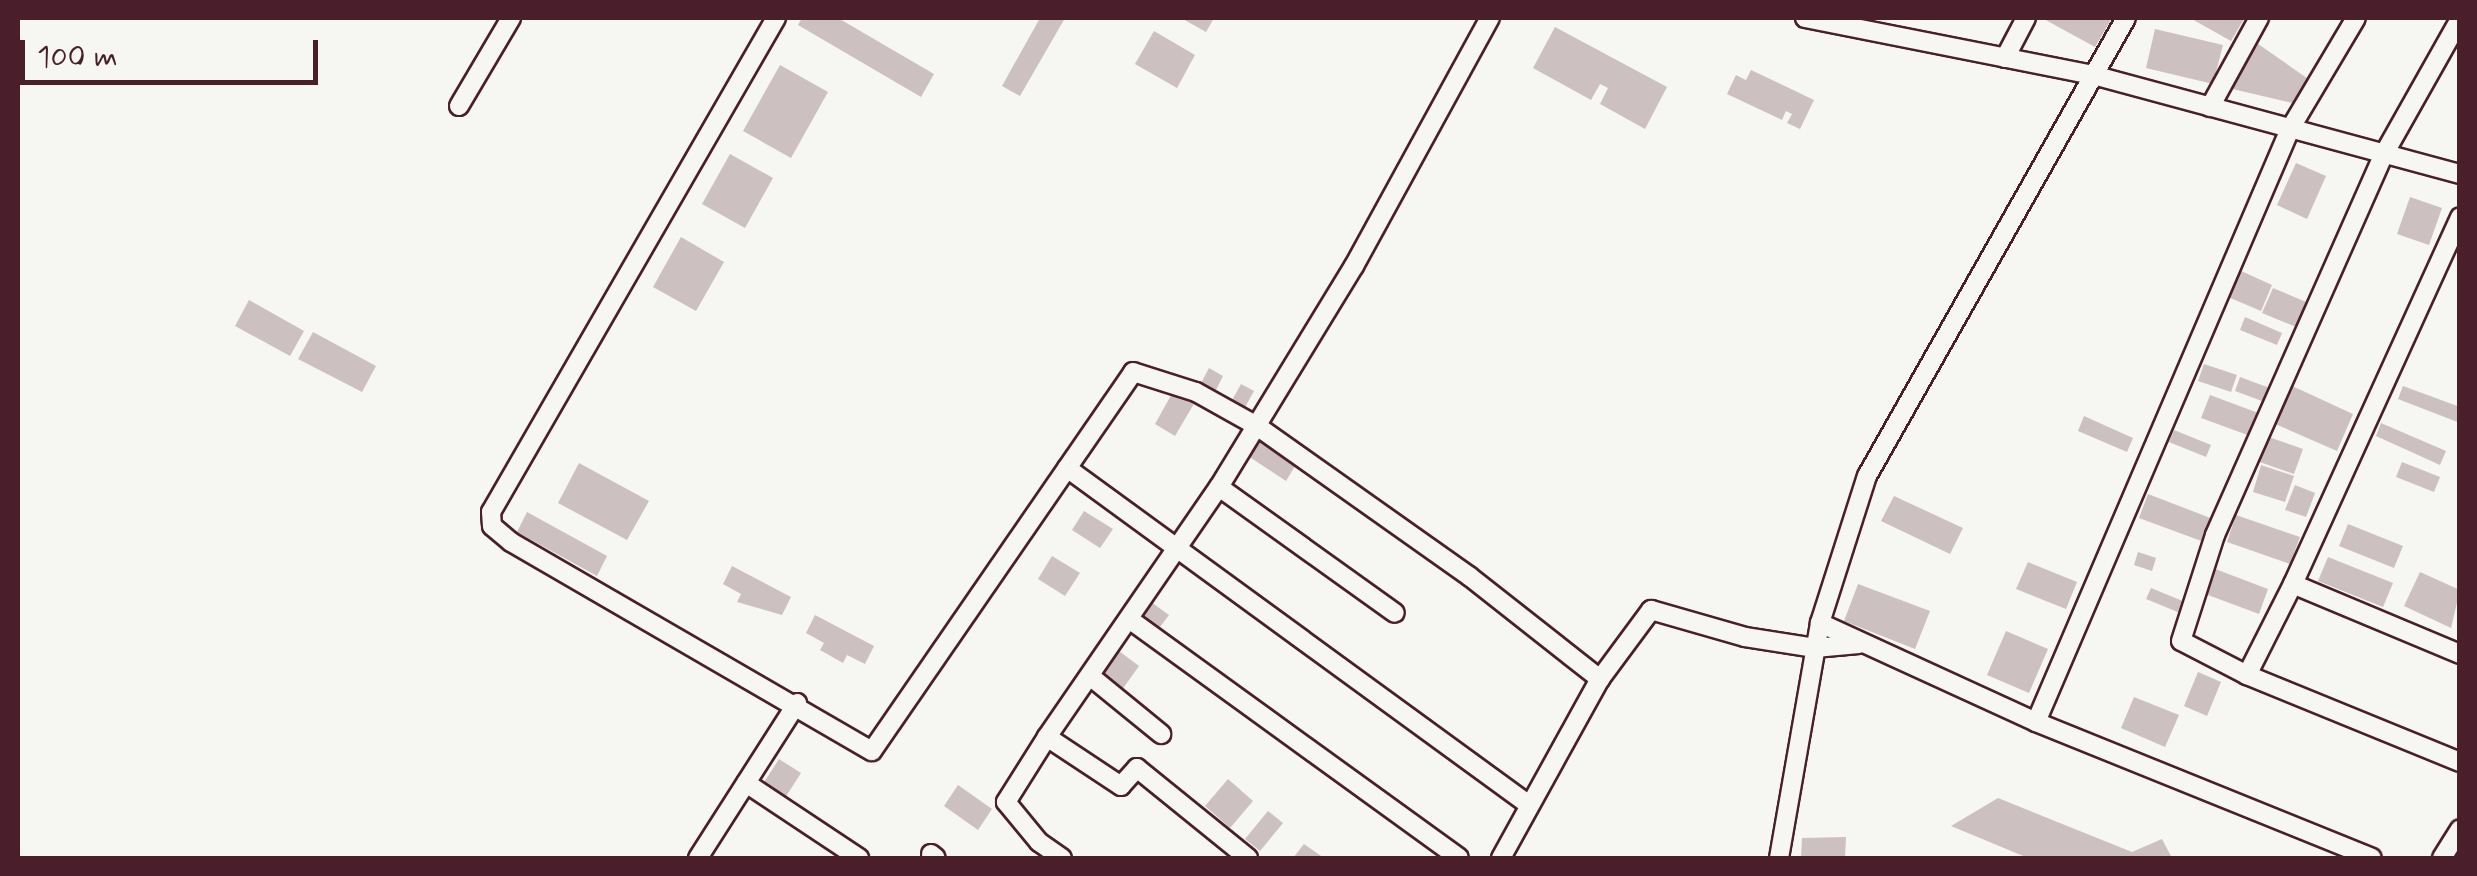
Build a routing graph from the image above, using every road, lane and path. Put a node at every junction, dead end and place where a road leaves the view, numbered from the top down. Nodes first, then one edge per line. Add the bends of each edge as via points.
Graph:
1 (511, 18) edge
2 (776, 18) edge
3 (1490, 18) edge
4 (1805, 18) edge
5 (2026, 18) edge
6 (2126, 18) edge
7 (2259, 18) edge
8 (2356, 18) edge
9 (2460, 19) edge
10 (2006, 58) junction
11 (2094, 76) junction
12 (459, 106) dead end
13 (2210, 107) junction
14 (2290, 128) junction
15 (2384, 154) junction
16 (2460, 174) edge
17 (2460, 217) edge
18 (1257, 426) junction
19 (1066, 468) junction
20 (1219, 487) junction
21 (1176, 553) junction
22 (2292, 584) junction
23 (1395, 613) dead end
24 (1129, 619) junction
25 (1820, 623) junction
26 (1863, 643) junction
27 (1815, 648) junction
28 (2460, 654) edge
29 (2247, 675) junction
30 (1090, 676) junction
31 (1600, 679) junction
32 (797, 703) junction
33 (2036, 722) junction
34 (1160, 734) dead end
35 (1047, 737) junction
36 (2460, 762) edge
37 (746, 784) junction
38 (1529, 805) junction
39 (2460, 829) edge
40 (698, 858) edge
41 (859, 858) edge
42 (1062, 858) edge
43 (1248, 858) edge
44 (1459, 858) edge
45 (1501, 858) edge
46 (1779, 858) edge
47 (2372, 858) edge
48 (2442, 858) edge

1 - 12 street
2 - 32 street via 491,512 492,526 511,542
3 - 18 street
4 - 10 street
5 - 10 street
6 - 11 street
7 - 13 street
8 - 14 street
9 - 15 street
10 - 11 street
11 - 13 street
11 - 25 street via 1867,476
13 - 14 street
14 - 15 street
14 - 33 street
15 - 16 street
15 - 29 street via 2214,534 2180,641
17 - 22 street
18 - 19 street via 1196,392 1133,372
18 - 20 street
18 - 31 street
19 - 21 street
19 - 32 street via 872,751
20 - 21 street
20 - 23 street
21 - 24 street
21 - 38 street
22 - 28 street
22 - 29 street
24 - 30 street
24 - 44 street
25 - 26 street
25 - 27 street
26 - 27 street
26 - 33 street
27 - 31 street via 1746,638 1651,610
27 - 46 street
29 - 36 street
30 - 34 street
30 - 35 street
31 - 38 street
32 - 37 street
33 - 47 street
35 - 42 street via 1006,802 1038,842
35 - 43 street via 1122,786 1137,768
37 - 40 street
37 - 41 street
38 - 45 street
39 - 48 street

